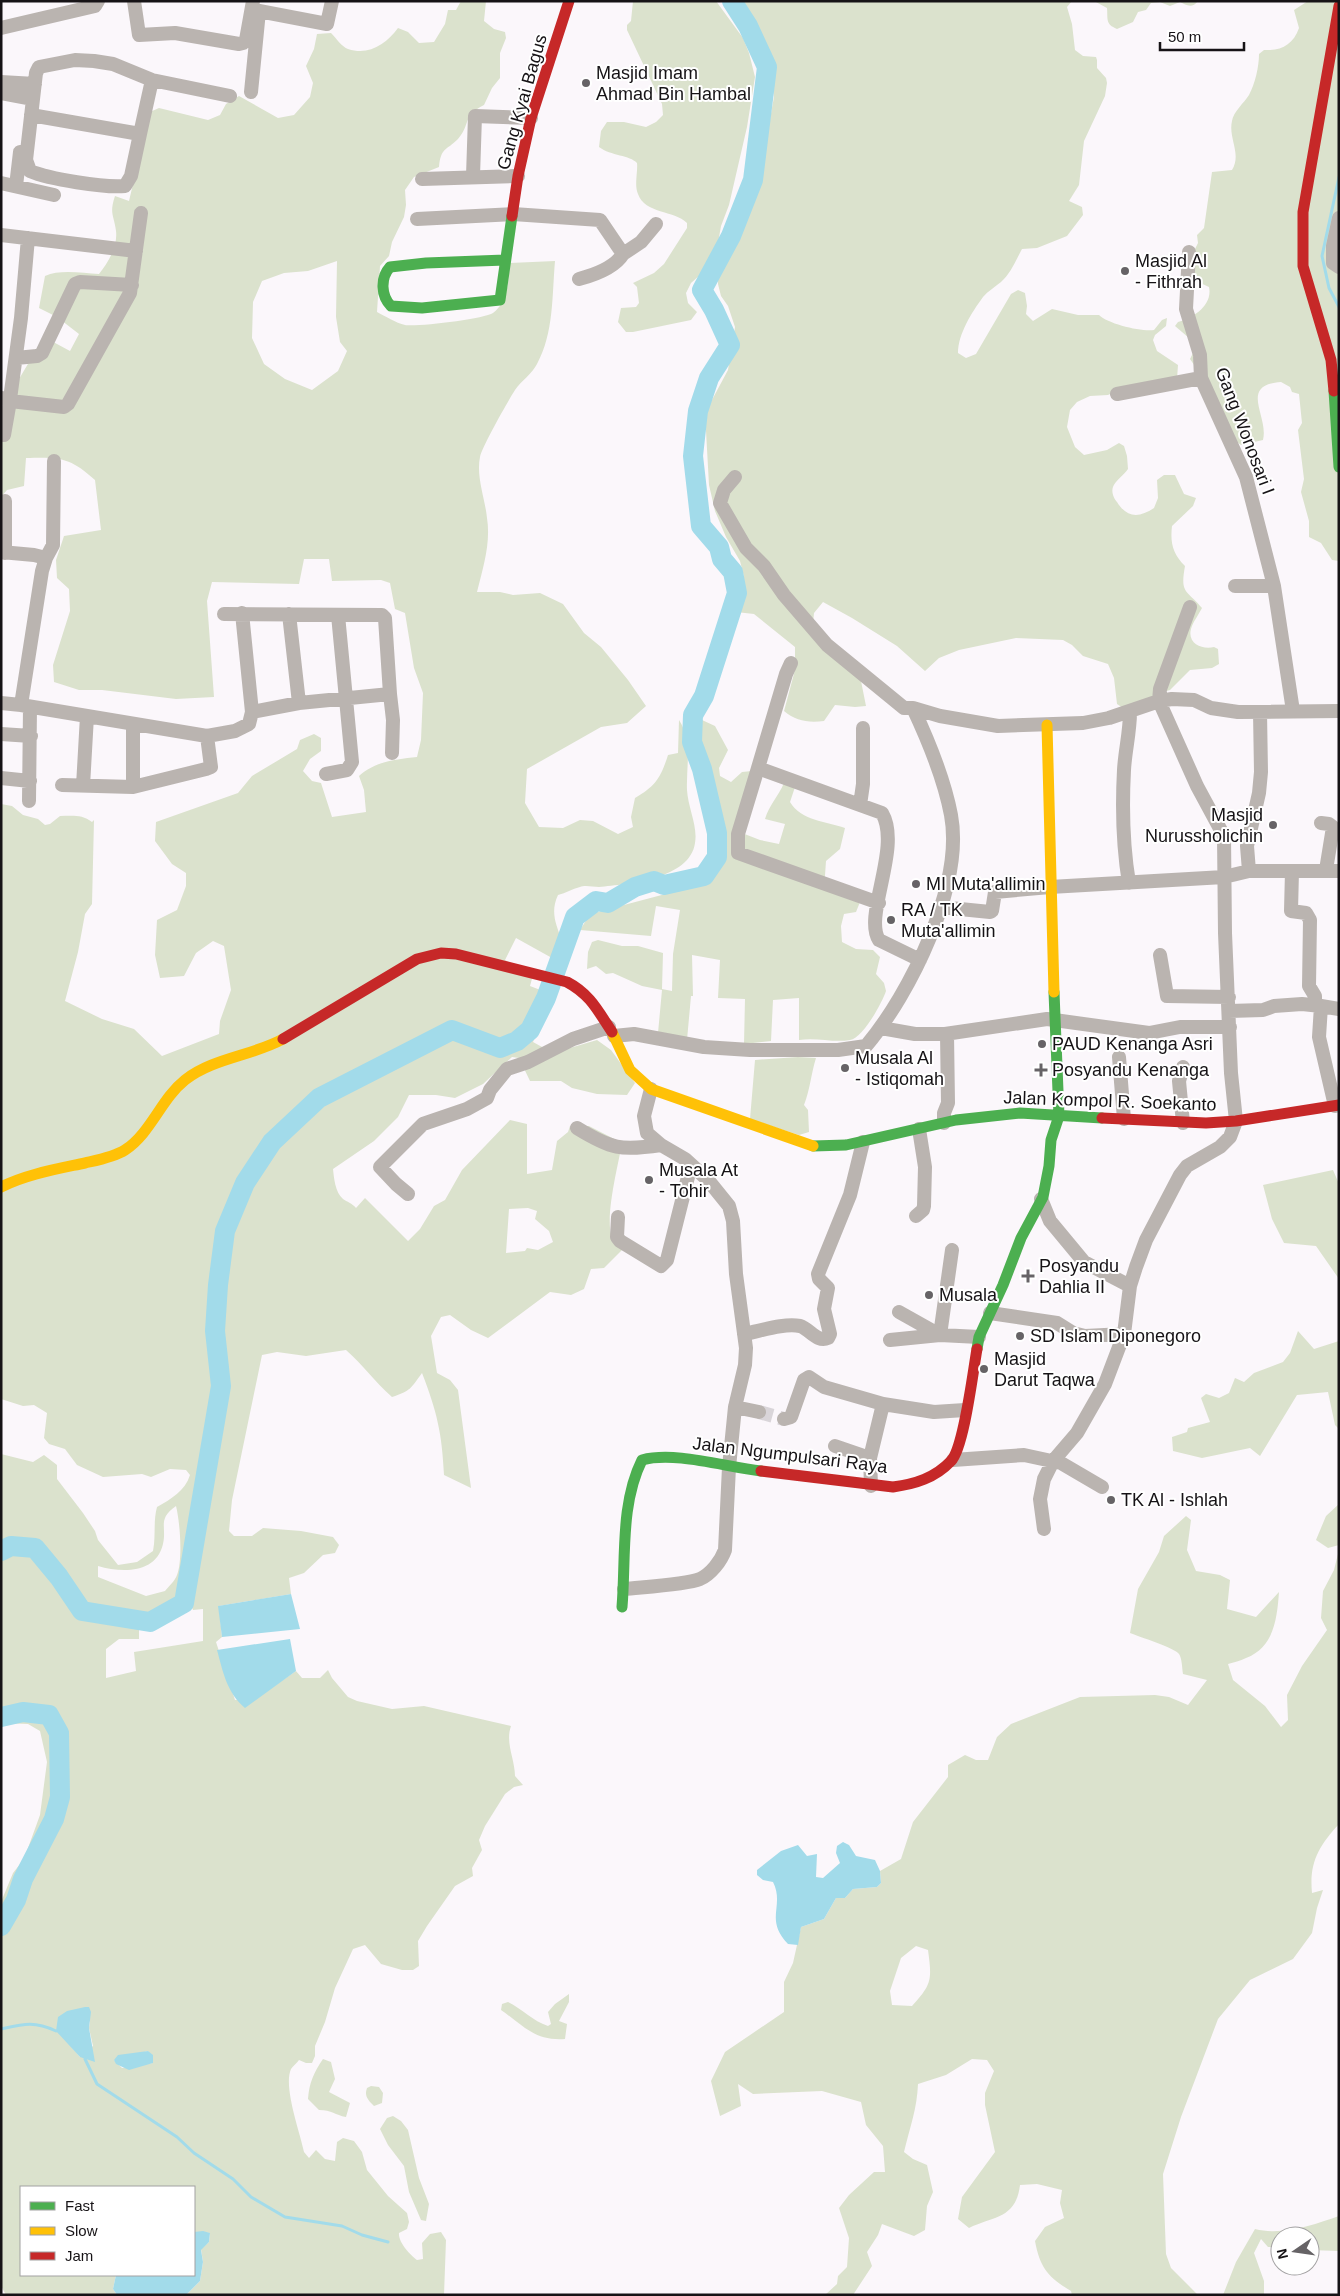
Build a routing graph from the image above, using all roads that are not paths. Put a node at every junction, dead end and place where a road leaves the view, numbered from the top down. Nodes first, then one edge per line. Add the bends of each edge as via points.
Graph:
1 (98, 1) edge
2 (134, 1) edge
3 (253, 1) edge
4 (332, 1) edge
5 (569, 1) edge
6 (1339, 6) edge
7 (1, 28) edge
8 (152, 80) junction
9 (1, 82) edge
10 (35, 84) junction
11 (251, 92) dead end
12 (1, 93) edge
13 (230, 96) dead end
14 (33, 98) junction
15 (531, 118) junction
16 (28, 119) junction
17 (140, 134) junction
18 (473, 176) junction
19 (518, 176) junction
20 (422, 179) dead end
21 (1, 183) edge
22 (16, 186) junction
23 (54, 195) dead end
24 (141, 213) dead end
25 (513, 214) junction
26 (1339, 218) edge
27 (417, 219) dead end
28 (656, 224) dead end
29 (1, 235) edge
30 (28, 238) junction
31 (136, 251) junction
32 (1189, 252) dead end
33 (623, 254) junction
34 (505, 260) junction
35 (1339, 268) edge
36 (579, 279) dead end
37 (132, 285) junction
38 (16, 358) junction
39 (1201, 378) junction
40 (1117, 394) dead end
41 (7, 399) edge
42 (4, 435) dead end
43 (54, 462) dead end
44 (1339, 467) edge
45 (735, 477) dead end
46 (5, 501) dead end
47 (3, 552) edge
48 (46, 558) junction
49 (1235, 586) dead end
50 (1274, 586) junction
51 (1190, 607) dead end
52 (242, 613) junction
53 (224, 614) dead end
54 (289, 614) junction
55 (338, 615) junction
56 (791, 663) dead end
57 (389, 688) junction
58 (346, 698) junction
59 (1159, 701) junction
60 (1, 703) edge
61 (299, 703) junction
62 (26, 706) junction
63 (913, 708) junction
64 (1293, 711) junction
65 (1339, 711) edge
66 (252, 712) junction
67 (1130, 712) junction
68 (1260, 712) junction
69 (87, 716) junction
70 (133, 724) junction
71 (1047, 725) junction
72 (863, 728) dead end
73 (1, 734) edge
74 (31, 736) junction
75 (207, 736) junction
76 (392, 753) dead end
77 (758, 768) junction
78 (326, 774) dead end
79 (1, 778) edge
80 (30, 781) junction
81 (62, 785) dead end
82 (83, 786) junction
83 (133, 787) junction
84 (29, 801) dead end
85 (860, 805) junction
86 (1321, 823) dead end
87 (1250, 871) junction
88 (1292, 871) junction
89 (1332, 871) edge
90 (1224, 877) junction
91 (1128, 883) junction
92 (1050, 887) junction
93 (879, 903) junction
94 (940, 907) junction
95 (1160, 955) dead end
96 (920, 960) junction
97 (1229, 1004) junction
98 (1318, 1005) junction
99 (1339, 1009) edge
100 (1055, 1020) junction
101 (881, 1028) junction
102 (1230, 1028) junction
103 (611, 1032) junction
104 (947, 1034) junction
105 (1119, 1057) dead end
106 (1183, 1067) dead end
107 (651, 1089) junction
108 (1337, 1106) edge
109 (1059, 1116) junction
110 (1124, 1119) junction
111 (1236, 1121) junction
112 (944, 1123) junction
113 (1183, 1123) junction
114 (577, 1128) dead end
115 (919, 1130) junction
116 (863, 1142) junction
117 (661, 1145) junction
118 (691, 1165) junction
119 (1, 1187) edge
120 (408, 1194) dead end
121 (1041, 1199) junction
122 (916, 1216) dead end
123 (618, 1217) dead end
124 (952, 1250) dead end
125 (1130, 1286) junction
126 (899, 1312) dead end
127 (990, 1313) junction
128 (744, 1334) junction
129 (1124, 1334) junction
130 (940, 1335) junction
131 (979, 1337) junction
132 (890, 1340) dead end
133 (883, 1404) junction
134 (736, 1407) junction
135 (965, 1410) junction
136 (758, 1412) tunnel mouth
137 (784, 1419) dead end
138 (835, 1446) dead end
139 (870, 1458) junction
140 (953, 1460) junction
141 (1053, 1461) junction
142 (729, 1467) junction
143 (871, 1486) junction
144 (1102, 1487) dead end
145 (1044, 1529) dead end
146 (624, 1589) junction
147 (622, 1607) dead end

1 - 7 street via 95,6
2 - 3 street via 139,34 175,33 238,44 246,40
4 - 11 street via 327,24 259,11
5 - 15 main road, Gang Kyai Bagus
6 - 44 main road via 1303,212 1302,244 1304,266 1331,360
8 - 10 street via 113,64 75,60 39,67
8 - 13 street
8 - 17 street
9 - 10 street
10 - 14 street
12 - 14 street
14 - 16 street
15 - 18 street via 475,116
15 - 19 main road, Gang Kyai Bagus
16 - 17 street
16 - 17 street via 26,160 30,171 106,185 125,186 132,176
16 - 22 street
18 - 19 street
18 - 20 street
19 - 25 main road, Gang Kyai Bagus
21 - 22 street
22 - 23 street
24 - 31 street
25 - 27 street
25 - 33 street via 600,220
25 - 34 main road, Gang Kyai Bagus
26 - 35 street via 1333,263
28 - 33 street via 641,242
29 - 30 street
30 - 31 street
30 - 38 street
31 - 37 street
32 - 39 street, Gang Wonosari I via 1186,309 1200,355
33 - 36 street via 607,268
34 - 34 main road, Gang Kyai Bagus via 390,267 385,274 383,292 391,306 422,308 498,301 504,281
37 - 38 street via 75,284 42,353
37 - 41 street via 129,297 68,404 64,407
38 - 41 street
39 - 40 street
39 - 50 street, Gang Wonosari I via 1246,477
41 - 42 street
43 - 48 street via 53,545
45 - 63 street via 724,490 720,503 746,548 827,645 904,708
46 - 47 street
47 - 48 street
48 - 62 street
49 - 50 street
50 - 64 street, Gang Wonosari I
51 - 59 street via 1160,689
52 - 53 street
52 - 54 street
52 - 66 street
54 - 55 street
54 - 61 street
55 - 57 street via 382,615 385,618
55 - 58 street
56 - 77 street
57 - 58 street
57 - 76 street via 393,720
58 - 61 street
58 - 78 street via 351,765 347,770
59 - 67 street
59 - 68 street via 1186,699 1211,708
59 - 90 street via 1197,786 1224,836
60 - 62 street
61 - 66 street
62 - 69 street
62 - 74 street
63 - 71 street via 998,726
63 - 94 street via 945,788 952,817 953,849
64 - 65 street
64 - 68 street
66 - 75 street via 246,726
67 - 71 street via 1083,722
67 - 91 street via 1124,769
68 - 87 street via 1261,772 1247,846
69 - 70 street
69 - 82 street
70 - 75 street
70 - 83 street
71 - 92 main road
72 - 85 street
73 - 74 street
74 - 80 street
75 - 83 street via 211,767
77 - 85 street
77 - 93 street via 738,834 738,853
79 - 80 street
80 - 84 street
81 - 82 street
82 - 83 street
85 - 93 street via 882,813 887,826 887,852
86 - 89 street via 1333,827
87 - 88 street
87 - 90 street
88 - 89 street
88 - 98 street via 1291,910 1306,913 1310,920 1309,986
90 - 91 street
90 - 97 street
91 - 92 street
92 - 94 street via 995,892 990,912
92 - 100 main road
93 - 96 street via 874,925 879,940
94 - 96 street via 938,925
95 - 97 street via 1167,996
96 - 101 street
97 - 98 street via 1262,1010 1274,1006
97 - 102 street
98 - 99 street
98 - 108 street via 1319,1037
100 - 102 street via 1150,1033 1180,1027
100 - 104 street via 1030,1020
100 - 109 main road
101 - 103 street via 864,1048 795,1051 704,1047
101 - 104 street via 915,1034
102 - 111 street
103 - 107 main road, Jalan Kompol R. Soekanto via 630,1070
103 - 119 main road, Jalan Kompol R. Soekanto via 582,990 567,982 456,954 441,953 417,959 280,1040 193,1075 169,1096 145,1130 125,1150 98,1160 19,1178
103 - 120 street via 573,1039 507,1069 487,1098 467,1109 423,1124 380,1167
104 - 112 street via 948,1103
105 - 110 street
106 - 113 street via 1179,1082
107 - 116 main road, Jalan Kompol R. Soekanto via 800,1144 830,1147
107 - 117 street via 644,1116 645,1126 647,1133
108 - 111 main road, Jalan Kompol R. Soekanto
109 - 110 main road, Jalan Kompol R. Soekanto
109 - 112 main road, Jalan Kompol R. Soekanto via 1020,1113
109 - 121 main road via 1051,1140
110 - 113 main road, Jalan Kompol R. Soekanto
111 - 113 main road, Jalan Kompol R. Soekanto
111 - 125 street via 1230,1137 1220,1147 1187,1166 1180,1175 1146,1240
112 - 115 main road, Jalan Kompol R. Soekanto
114 - 117 street via 608,1146 625,1149
115 - 116 main road, Jalan Kompol R. Soekanto
115 - 122 street via 924,1206
116 - 128 street via 850,1195 818,1274 828,1288 824,1309 830,1334 828,1338 825,1340 802,1327 791,1326
117 - 118 street
118 - 123 street via 667,1260 661,1266 620,1241 617,1237
118 - 128 street via 729,1206
121 - 125 street via 1050,1221 1084,1262
121 - 127 main road
124 - 130 street
125 - 129 street
126 - 130 street
127 - 129 street via 1057,1323 1085,1336
127 - 131 main road
128 - 134 street via 744,1365
129 - 141 street via 1094,1404 1077,1433
130 - 131 street
130 - 132 street
131 - 135 main road
133 - 135 street via 934,1412
133 - 137 street via 824,1387 809,1378 804,1380 791,1418
133 - 139 street
134 - 136 street
134 - 142 street
135 - 140 main road
138 - 139 street
139 - 143 street
140 - 141 street via 1024,1455
140 - 143 main road, Jalan Ngumpulsari Raya via 932,1477 913,1484
141 - 144 street via 1061,1462
141 - 145 street via 1044,1479 1040,1499
142 - 143 main road, Jalan Ngumpulsari Raya
142 - 146 street via 725,1550 721,1559 708,1574 697,1580
142 - 146 main road, Jalan Ngumpulsari Raya via 675,1457 642,1460 632,1491
146 - 147 main road, Jalan Ngumpulsari Raya

